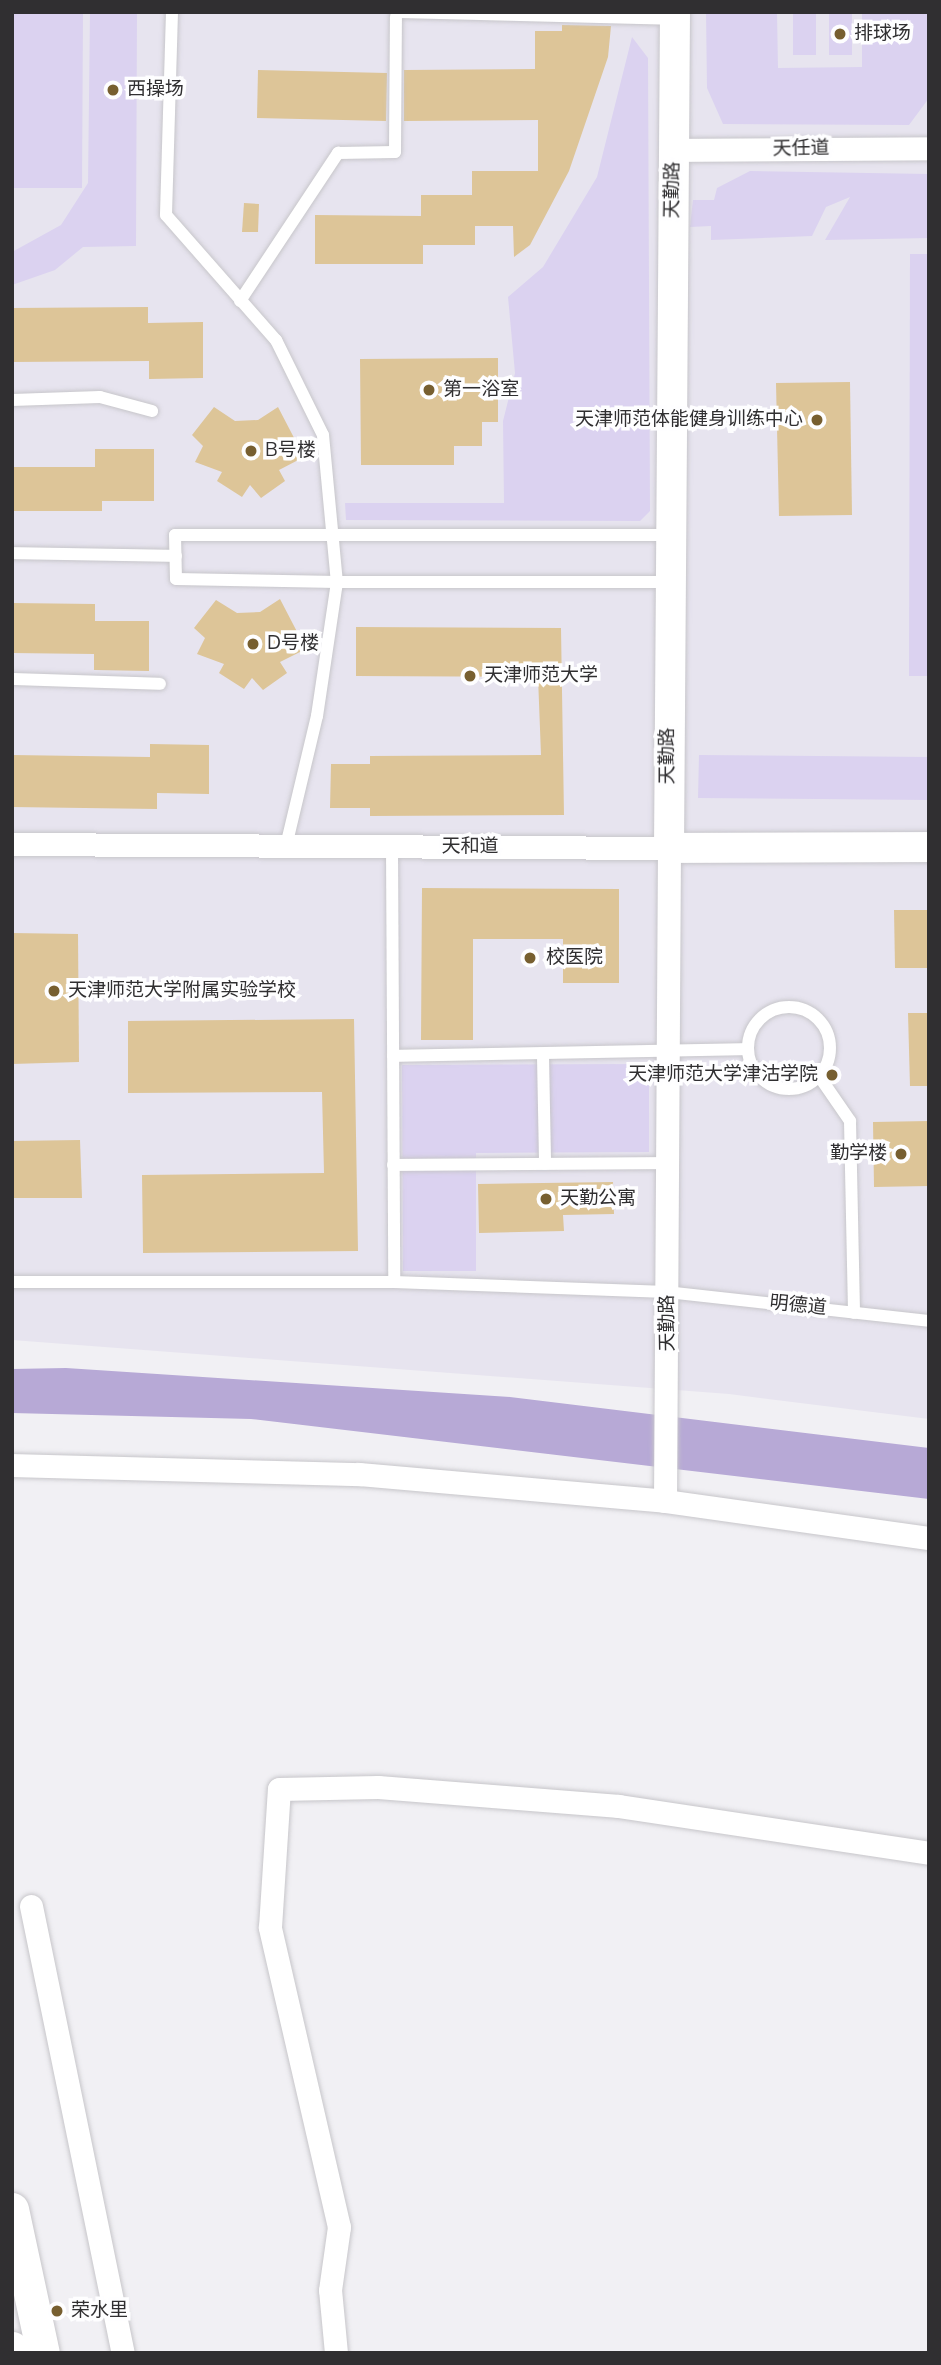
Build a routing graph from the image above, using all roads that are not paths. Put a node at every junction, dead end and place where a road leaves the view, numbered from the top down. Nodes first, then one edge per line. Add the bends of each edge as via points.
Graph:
1 (172, 12) edge
2 (396, 14) edge
3 (675, 16) edge
4 (929, 148) edge
5 (674, 150) junction
6 (240, 301) junction
7 (12, 400) edge
8 (152, 411) dead end
9 (667, 536) junction
10 (336, 537) junction
11 (12, 553) edge
12 (176, 556) junction
13 (337, 582) junction
14 (666, 582) junction
15 (12, 679) edge
16 (160, 684) dead end
17 (12, 844) edge
18 (286, 846) junction
19 (392, 846) junction
20 (929, 847) edge
21 (669, 848) junction
22 (747, 1049) junction
23 (668, 1052) junction
24 (393, 1056) junction
25 (543, 1056) junction
26 (819, 1076) junction
27 (668, 1163) junction
28 (393, 1164) junction
29 (545, 1164) junction
30 (12, 1282) edge
31 (394, 1282) junction
32 (667, 1292) junction
33 (854, 1313) junction
34 (929, 1321) edge
35 (12, 1465) edge
36 (665, 1501) junction
37 (929, 1538) edge
38 (929, 1853) edge
39 (32, 1906) dead end
40 (12, 2210) edge
41 (43, 2353) edge
42 (124, 2353) edge
43 (336, 2353) edge

1 - 6 lane via 166,215
2 - 3 lane
2 - 6 lane via 395,152 338,153
3 - 5 street, 天勤路
4 - 5 street, 天任道
5 - 9 street, 天勤路
6 - 10 lane via 276,340 324,435
7 - 8 lane via 100,397
9 - 10 lane
9 - 14 street, 天勤路
10 - 12 lane via 175,535
10 - 13 lane
11 - 12 lane
12 - 13 lane via 176,579
13 - 14 lane
13 - 18 lane via 317,716
14 - 21 street, 天勤路
15 - 16 lane
17 - 18 street, 天和道
18 - 19 street, 天和道
19 - 21 street, 天和道
19 - 24 lane
20 - 21 street, 天和道
21 - 23 street, 天勤路
22 - 23 lane
22 - 26 lane via 754,1070 769,1084 791,1089
22 - 26 lane via 758,1020 776,1008 798,1007 817,1017 829,1035 829,1056
23 - 25 lane
23 - 27 street, 天勤路
24 - 25 lane
24 - 28 lane
25 - 29 lane
26 - 33 lane via 850,1121
27 - 29 lane
27 - 32 street, 天勤路
28 - 29 lane
28 - 31 lane
30 - 31 lane, 明德道
31 - 32 lane, 明德道
32 - 33 lane, 明德道
32 - 36 street, 天勤路
33 - 34 lane, 明德道
35 - 36 street via 359,1474
36 - 37 street
38 - 43 street via 620,1806 378,1787 279,1789 270,1927 339,2227 330,2290
39 - 42 street
40 - 41 main road

